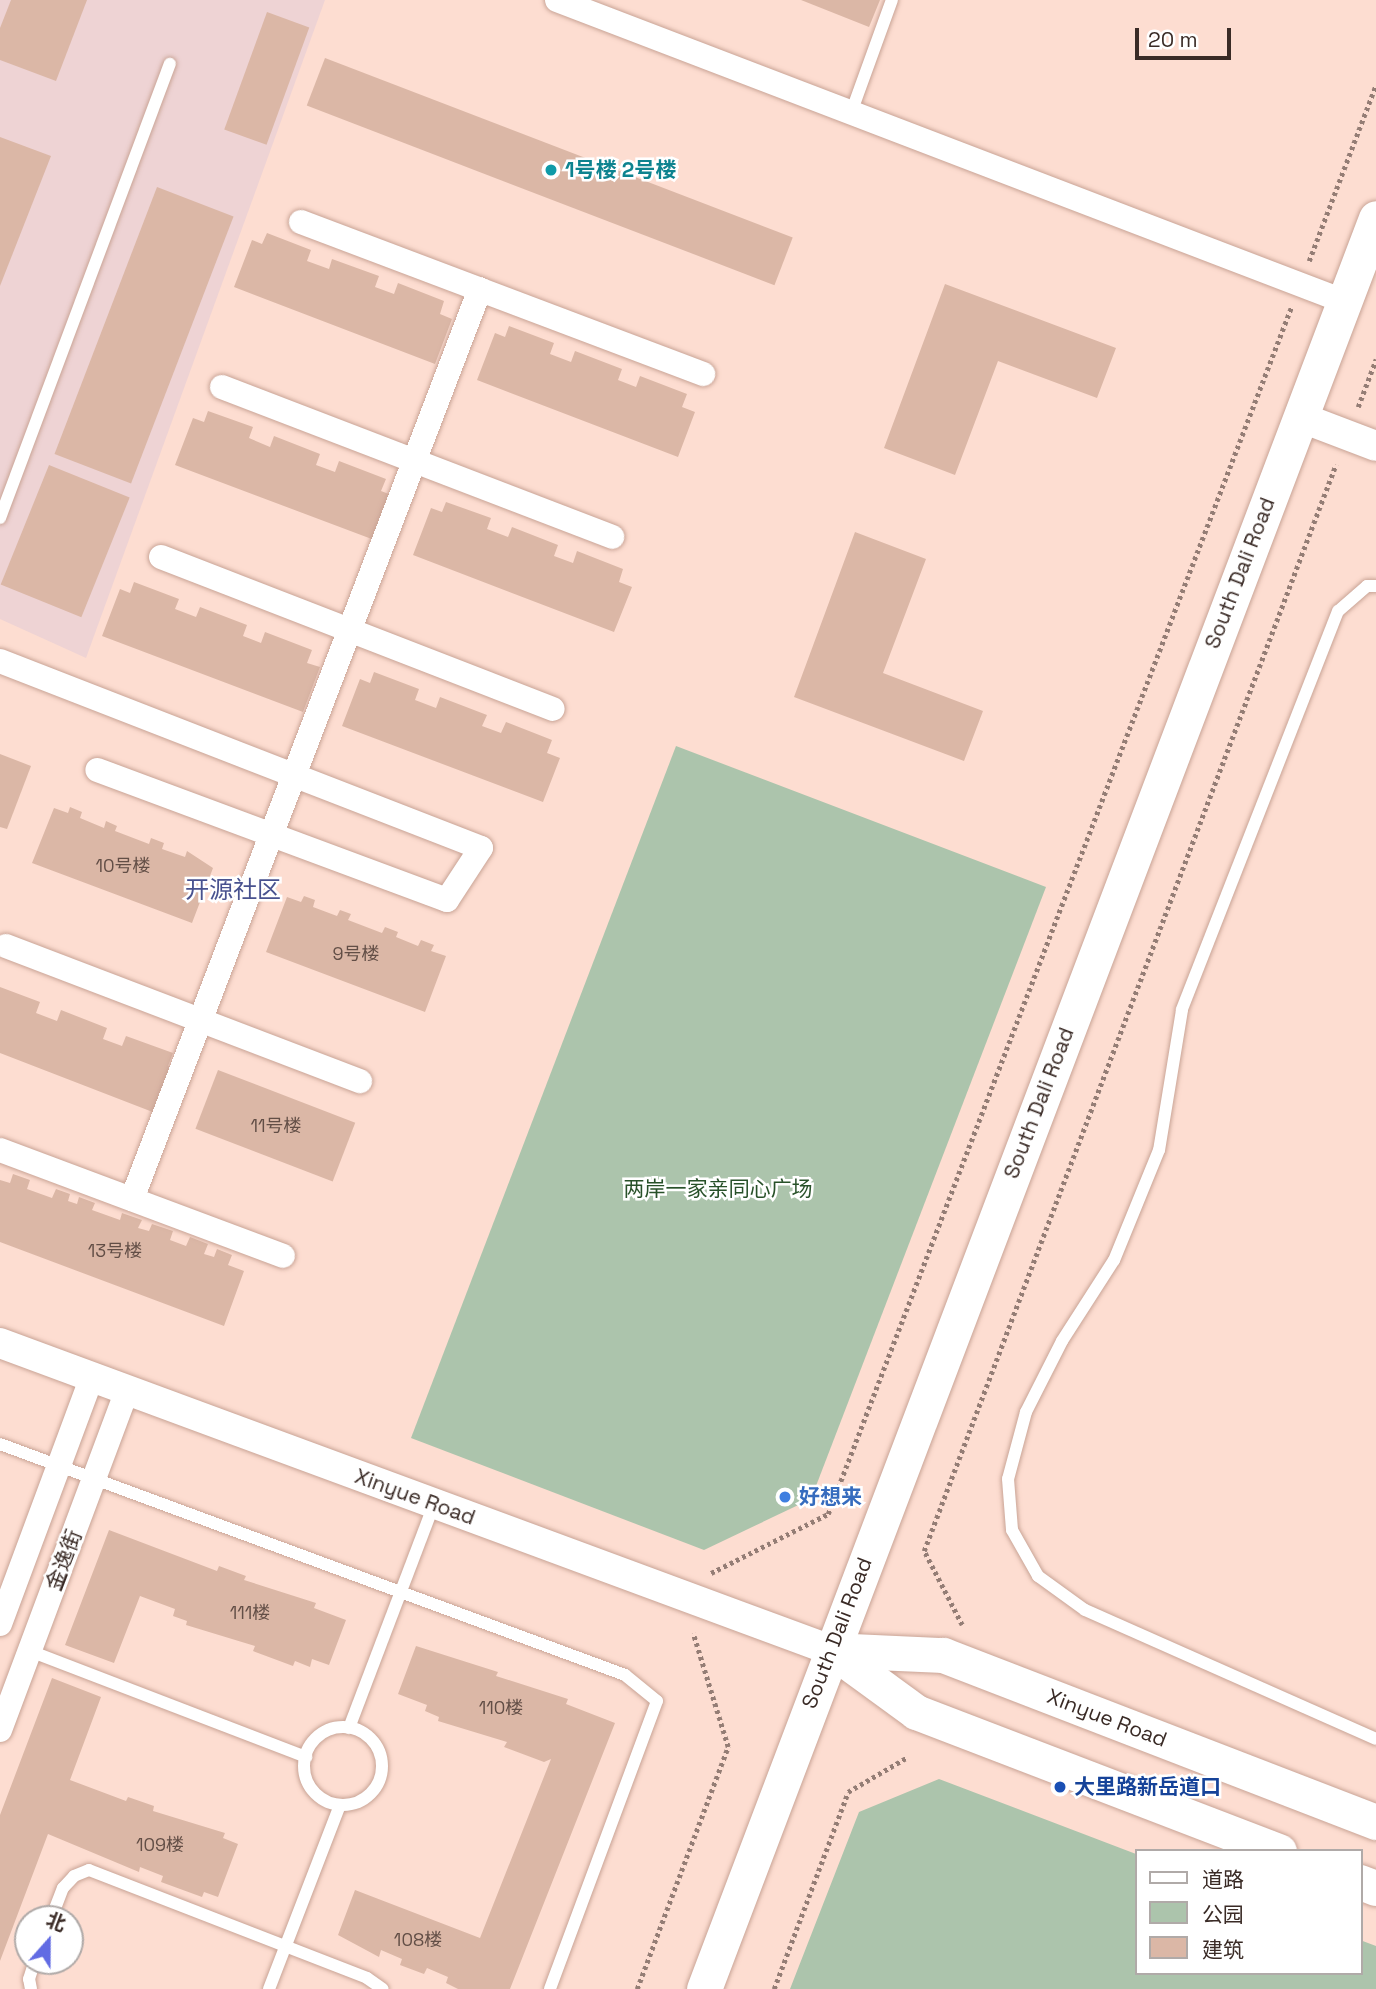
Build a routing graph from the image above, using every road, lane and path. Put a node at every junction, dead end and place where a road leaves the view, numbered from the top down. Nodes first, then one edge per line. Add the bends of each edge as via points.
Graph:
1 (557, 0) edge
2 (892, 0) edge
3 (170, 64) dead end
4 (1376, 85) edge
5 (850, 113) junction
6 (1376, 218) edge
7 (301, 222) dead end
8 (1300, 284) junction
9 (480, 289) junction
10 (1343, 301) junction
11 (1376, 359) edge
12 (703, 374) dead end
13 (222, 387) dead end
14 (1300, 417) junction
15 (1347, 435) junction
16 (1376, 446) edge
17 (414, 459) junction
18 (0, 518) edge
19 (612, 537) dead end
20 (161, 557) dead end
21 (1376, 586) edge
22 (348, 629) junction
23 (0, 661) edge
24 (553, 709) dead end
25 (97, 770) dead end
26 (291, 776) junction
27 (269, 835) junction
28 (6, 946) dead end
29 (200, 1019) junction
30 (360, 1081) dead end
31 (0, 1150) edge
32 (132, 1199) junction
33 (283, 1256) dead end
34 (0, 1343) edge
35 (92, 1377) junction
36 (127, 1390) junction
37 (0, 1444) edge
38 (59, 1466) junction
39 (94, 1478) junction
40 (434, 1504) junction
41 (708, 1575) dead end
42 (7, 1584) edge
43 (401, 1592) junction
44 (0, 1624) edge
45 (962, 1625) dead end
46 (831, 1650) junction
47 (30, 1651) junction
48 (349, 1728) junction
49 (0, 1730) edge
50 (1376, 1739) edge
51 (306, 1757) junction
52 (906, 1758) dead end
53 (340, 1805) junction
54 (1376, 1822) edge
55 (1274, 1849) edge
56 (56, 1905) edge
57 (285, 1945) junction
58 (269, 1989) edge
59 (383, 1989) edge
60 (550, 1989) edge
61 (704, 1989) edge
62 (774, 1989) edge

1 - 5 street
2 - 5 lane
3 - 18 lane
4 - 8 path
5 - 8 street
6 - 10 main road, South Dali Road
7 - 9 street
8 - 10 street
8 - 41 path via 828,1514
9 - 12 street
9 - 17 street
10 - 14 main road, South Dali Road
11 - 15 path
13 - 17 street
14 - 15 street
14 - 46 main road, South Dali Road
15 - 16 street
15 - 45 path via 924,1551
17 - 19 street
17 - 22 street
20 - 22 street
21 - 50 lane via 1367,586 1338,611 1182,1010 1159,1150 1114,1260 1062,1341 1026,1412 1008,1479 1012,1530 1038,1576 1085,1609
22 - 24 street
22 - 26 street
23 - 26 street
25 - 27 street
26 - 27 street
26 - 27 street via 481,848 447,900
27 - 29 street
28 - 29 street
29 - 30 street
29 - 32 street
31 - 32 street
32 - 33 street
34 - 35 street, Xinyue Road
35 - 36 street, Xinyue Road
35 - 38 street
36 - 39 street, 金逸街
36 - 40 street, Xinyue Road
37 - 38 lane
38 - 39 lane
38 - 42 street
39 - 43 lane
39 - 47 street, 金逸街
40 - 43 lane
40 - 46 street, Xinyue Road
42 - 44 street
43 - 48 lane
43 - 60 lane via 625,1675 657,1702
46 - 54 main road, Xinyue Road via 943,1655
46 - 55 main road, Xinyue Road via 916,1712
46 - 61 main road, South Dali Road
47 - 49 street, 金逸街
47 - 51 lane
48 - 51 lane via 317,1738
48 - 53 lane via 372,1740 382,1765 374,1790 353,1804
51 - 53 lane via 305,1770 316,1794
52 - 62 path via 848,1792
53 - 57 lane
56 - 57 lane via 74,1876 89,1870
57 - 58 lane
57 - 59 lane

